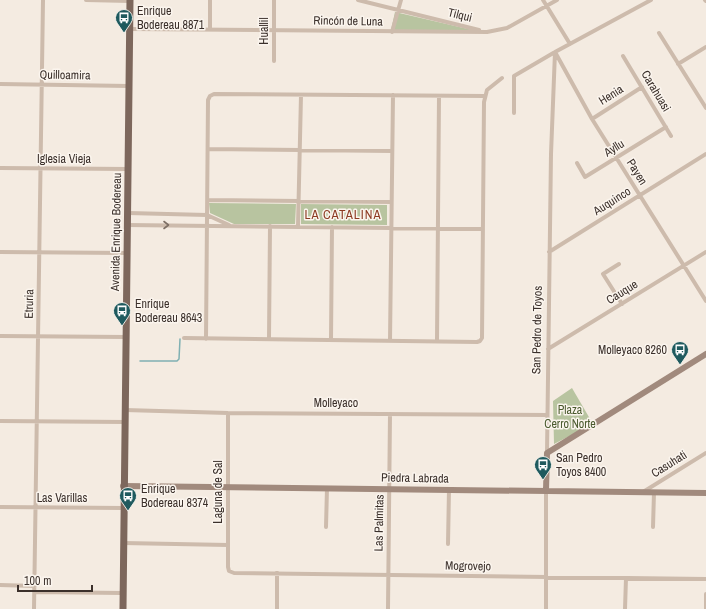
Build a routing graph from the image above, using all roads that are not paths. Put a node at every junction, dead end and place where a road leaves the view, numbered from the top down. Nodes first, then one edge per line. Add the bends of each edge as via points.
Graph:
1 (43, 0) edge
2 (86, 0) edge
3 (210, 0) edge
4 (274, 0) edge
5 (358, 0) edge
6 (400, 0) edge
7 (543, 0) edge
8 (557, 0) edge
9 (651, 0) edge
10 (130, 1) edge
11 (547, 5) junction
12 (398, 10) junction
13 (130, 29) junction
14 (210, 30) junction
15 (273, 30) junction
16 (392, 32) junction
17 (487, 32) junction
18 (659, 33) dead end
19 (570, 44) junction
20 (706, 47) edge
21 (555, 52) junction
22 (623, 56) dead end
23 (274, 61) dead end
24 (678, 64) junction
25 (502, 78) dead end
26 (0, 84) edge
27 (43, 84) junction
28 (129, 86) junction
29 (642, 88) junction
30 (300, 95) junction
31 (393, 95) junction
32 (439, 96) junction
33 (485, 96) junction
34 (705, 103) edge
35 (706, 108) edge
36 (514, 113) dead end
37 (592, 119) junction
38 (666, 127) junction
39 (672, 136) dead end
40 (208, 149) junction
41 (300, 150) junction
42 (392, 151) junction
43 (706, 154) edge
44 (616, 158) junction
45 (577, 163) dead end
46 (0, 168) edge
47 (40, 169) junction
48 (128, 169) junction
49 (640, 195) junction
50 (208, 200) junction
51 (299, 202) junction
52 (391, 202) junction
53 (128, 214) junction
54 (207, 215) junction
55 (127, 225) junction
56 (207, 226) junction
57 (232, 226) junction
58 (270, 226) junction
59 (298, 226) junction
60 (332, 227) junction
61 (391, 228) junction
62 (438, 228) junction
63 (483, 229) junction
64 (0, 252) edge
65 (39, 252) junction
66 (549, 252) junction
67 (706, 252) edge
68 (127, 253) junction
69 (619, 264) dead end
70 (684, 265) junction
71 (706, 301) edge
72 (622, 304) junction
73 (0, 336) edge
74 (38, 337) junction
75 (126, 337) junction
76 (184, 338) dead end
77 (206, 339) junction
78 (269, 339) junction
79 (330, 340) junction
80 (390, 341) junction
81 (437, 341) junction
82 (548, 349) junction
83 (706, 354) edge
84 (125, 410) junction
85 (228, 413) junction
86 (390, 414) junction
87 (547, 415) junction
88 (0, 421) edge
89 (37, 422) junction
90 (125, 422) junction
91 (547, 453) junction
92 (706, 453) edge
93 (123, 486) junction
94 (228, 487) junction
95 (327, 488) junction
96 (389, 489) junction
97 (449, 489) junction
98 (546, 490) junction
99 (643, 492) junction
100 (654, 492) junction
101 (706, 493) edge
102 (0, 507) edge
103 (35, 508) junction
104 (123, 508) junction
105 (326, 527) dead end
106 (653, 527) dead end
107 (123, 543) junction
108 (228, 544) junction
109 (448, 544) dead end
110 (229, 571) joint
111 (278, 573) junction
112 (388, 575) junction
113 (547, 577) junction
114 (626, 578) junction
115 (706, 579) edge
116 (0, 585) edge
117 (35, 586) junction
118 (35, 592) junction
119 (122, 593) junction
120 (706, 594) edge
121 (34, 609) edge
122 (123, 609) edge
123 (277, 609) edge
124 (388, 609) edge
125 (546, 609) edge
126 (625, 609) edge
127 (706, 609) edge

1 - 27 street, Etruria
2 - 10 street
3 - 14 street
4 - 15 street, Huallil
5 - 12 street, Tilqui
6 - 12 street
7 - 11 street
8 - 11 street, Rincón de Luna
9 - 19 street
10 - 13 main road, Avenida Enrique Bodereau
11 - 17 street, Rincón de Luna via 507,28
11 - 19 street
12 - 16 street
12 - 17 street, Tilqui
13 - 14 street, Rincón de Luna
13 - 28 main road, Avenida Enrique Bodereau
14 - 15 street, Rincón de Luna
15 - 16 street, Rincón de Luna
15 - 23 street, Huallil
16 - 17 street, Rincón de Luna
18 - 24 street
19 - 21 street
20 - 24 street
21 - 36 street via 514,76
21 - 37 street, Payen
21 - 66 street, San Pedro de Toyos
22 - 29 street, Carahuasi
24 - 34 street
25 - 33 street via 493,84
26 - 27 street, Quilloamira
27 - 28 street, Quilloamira
27 - 47 street, Etruria
28 - 48 main road, Avenida Enrique Bodereau
29 - 37 street, Henia
29 - 38 street, Carahuasi
30 - 31 street
30 - 40 street via 210,96
30 - 41 street
31 - 32 street
31 - 42 street
32 - 33 street
32 - 62 street
33 - 63 street
34 - 35 street
37 - 44 street, Payen
38 - 39 street, Carahuasi
38 - 44 street, Ayllu
40 - 41 street
40 - 50 street
41 - 42 street
41 - 51 street
42 - 52 street
43 - 49 street, Auquinco
44 - 45 street, Ayllu via 585,177
44 - 49 street, Payen
46 - 47 street, Iglesia Vieja
47 - 48 street, Iglesia Vieja
47 - 65 street, Etruria
48 - 53 main road, Avenida Enrique Bodereau
49 - 66 street, Auquinco
49 - 70 street, Payen
50 - 51 street
50 - 54 street
51 - 52 street
51 - 59 street
52 - 61 street
53 - 54 street
53 - 55 main road, Avenida Enrique Bodereau
54 - 56 street
54 - 57 street
55 -> 56 street
55 - 68 main road, Avenida Enrique Bodereau
56 - 57 street
56 - 77 street
57 - 58 street
58 - 59 street
58 - 78 street
59 - 60 street
60 - 61 street
60 - 79 street
61 - 62 street
61 - 80 street
62 - 63 street
62 - 81 street
63 - 81 street via 482,341
64 - 65 street
65 - 68 street
65 - 74 street, Etruria
66 - 82 street, San Pedro de Toyos
67 - 70 street, Cauque
68 - 75 main road, Avenida Enrique Bodereau
69 - 72 street via 603,274
70 - 71 street, Payen
70 - 72 street, Cauque
72 - 82 street, Cauque
73 - 74 street
74 - 75 street
74 - 89 street, Etruria
75 - 84 main road, Avenida Enrique Bodereau
76 - 77 street
77 - 78 street
78 - 79 street
79 - 80 street
80 - 81 street
82 - 87 street, San Pedro de Toyos
83 - 91 main road
84 - 85 street, Molleyaco
84 - 90 main road, Avenida Enrique Bodereau
85 - 86 street, Molleyaco
85 - 94 street, Laguna de Sal
86 - 87 street, Molleyaco
86 - 96 street, Las Palmitas
87 - 91 street, San Pedro de Toyos
88 - 89 street
89 - 90 street
89 - 103 street, Etruria
90 - 93 main road, Avenida Enrique Bodereau
91 - 98 main road, San Pedro de Toyos
92 - 99 street, Casuhati
93 - 94 main road, Piedra Labrada
93 - 104 main road, Avenida Enrique Bodereau
94 - 95 main road, Piedra Labrada
94 - 108 street, Laguna de Sal
95 - 96 main road, Piedra Labrada
95 - 105 street
96 - 97 main road, Piedra Labrada
96 - 112 street, Las Palmitas
97 - 98 main road, Piedra Labrada
97 - 109 street
98 - 99 main road, Piedra Labrada
98 - 113 street, San Pedro de Toyos
99 - 100 main road, Piedra Labrada
100 - 101 main road, Piedra Labrada
100 - 106 street
102 - 103 street, Las Varillas
103 - 104 street, Las Varillas
103 - 117 street, Etruria
104 - 107 main road, Avenida Enrique Bodereau
107 - 108 street
107 - 119 main road, Avenida Enrique Bodereau
108 - 110 street, Laguna de Sal
110 - 111 street, Mogrovejo
111 - 112 street, Mogrovejo
111 - 123 street
112 - 113 street, Mogrovejo
112 - 124 street, Las Palmitas
113 - 114 street, Mogrovejo
113 - 125 street, San Pedro de Toyos
114 - 115 street, Mogrovejo
114 - 126 street
116 - 117 street
117 - 118 street, Etruria
118 - 119 street
118 - 121 street, Etruria
119 - 122 main road, Avenida Enrique Bodereau
120 - 127 street

